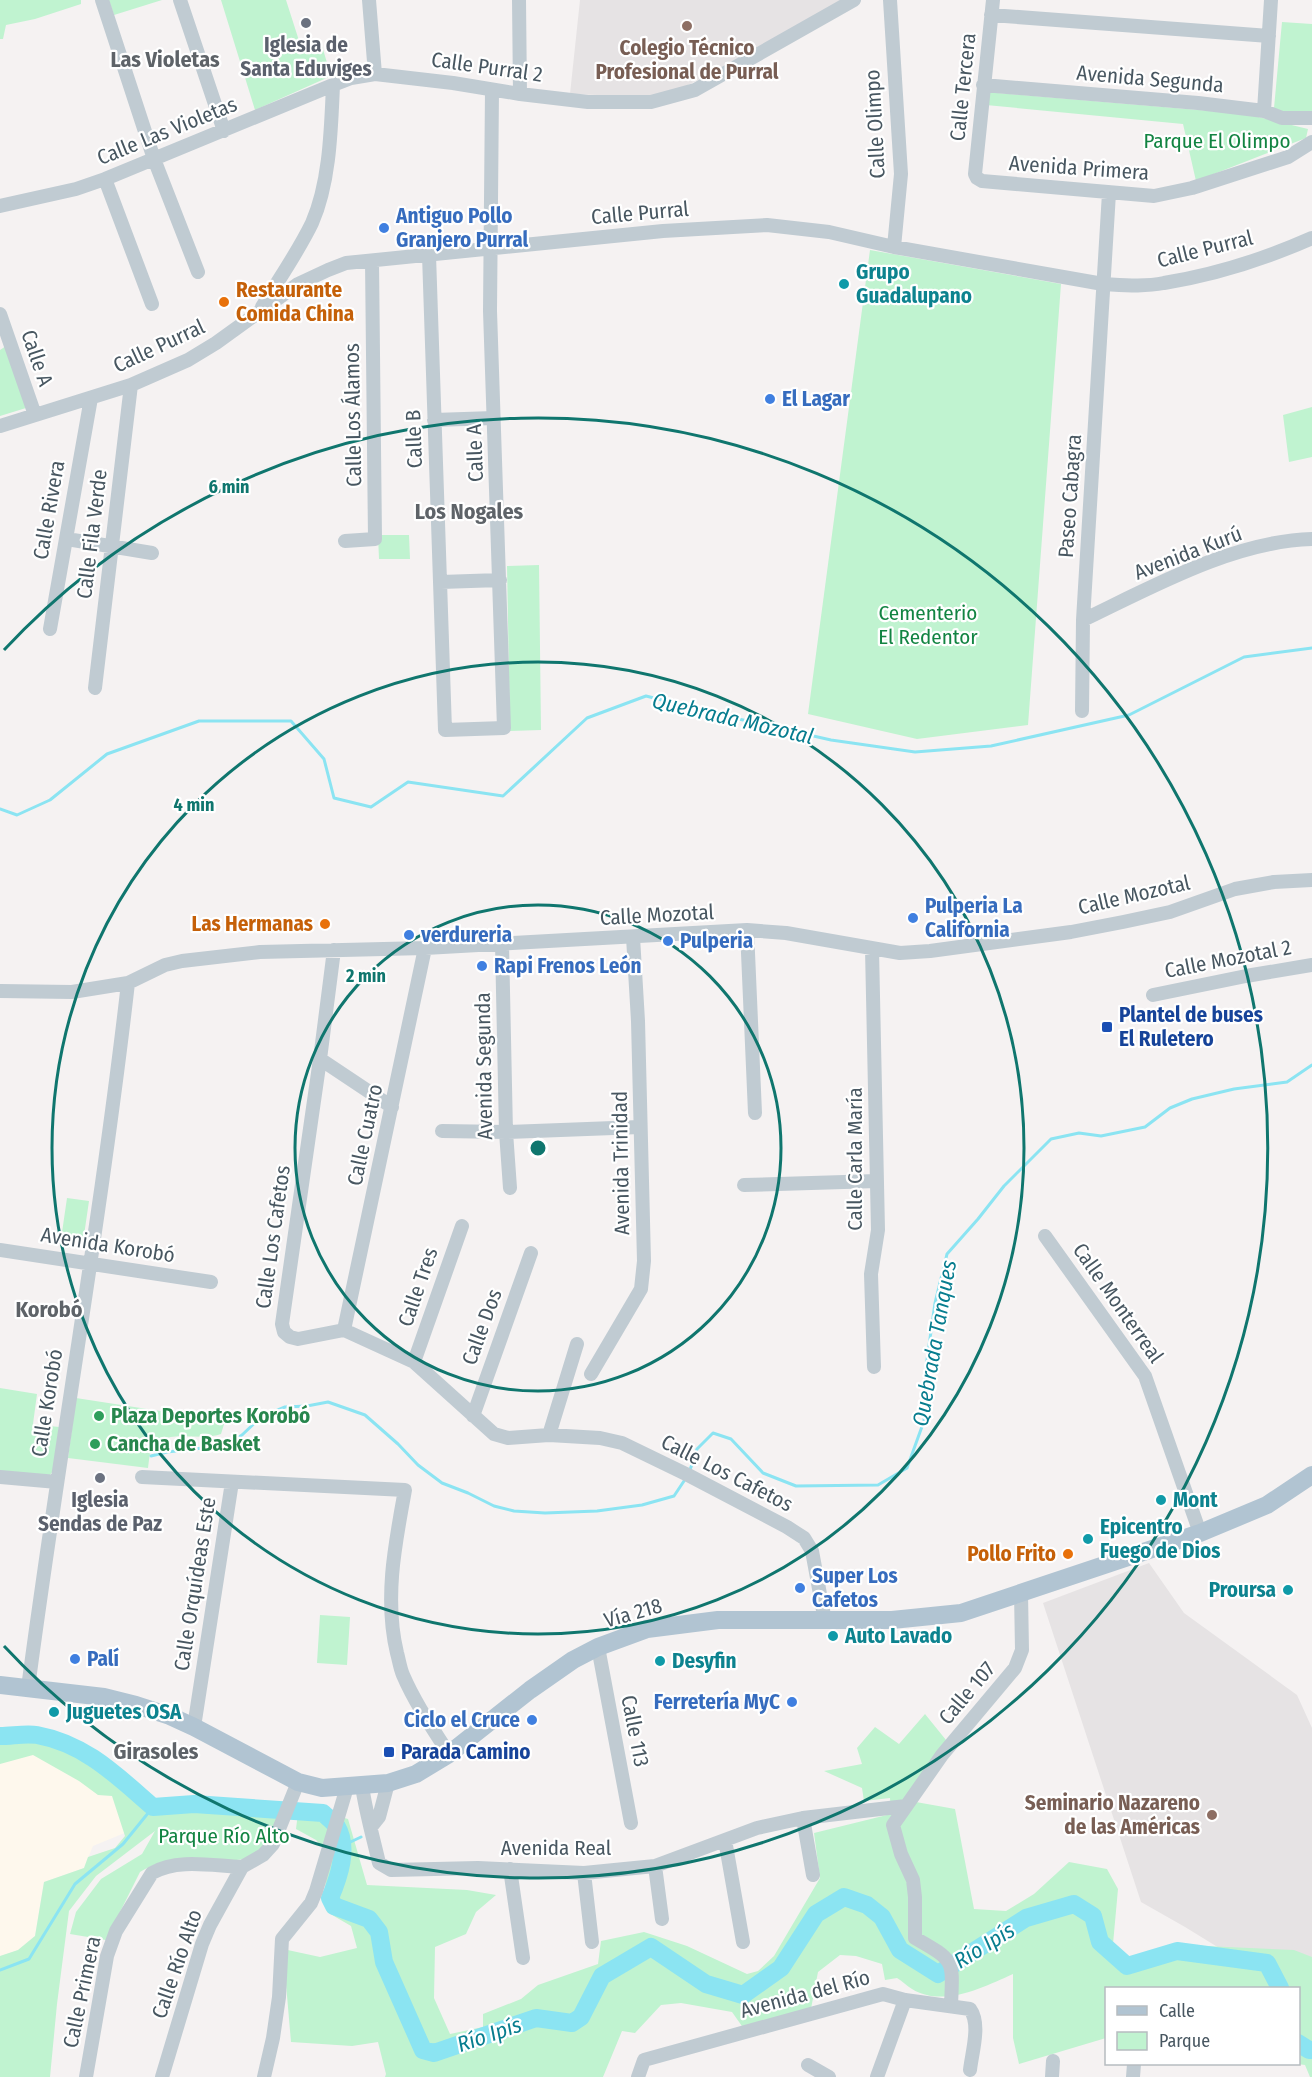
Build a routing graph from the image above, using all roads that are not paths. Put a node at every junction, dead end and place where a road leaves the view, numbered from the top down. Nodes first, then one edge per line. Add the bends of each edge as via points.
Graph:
1 (102, 0) edge
2 (180, 0) edge
3 (369, 0) edge
4 (519, 0) edge
5 (854, 0) edge
6 (890, 0) edge
7 (993, 0) edge
8 (1271, 0) edge
9 (991, 15) junction
10 (1269, 36) junction
11 (375, 74) junction
12 (333, 85) junction
13 (983, 85) junction
14 (492, 90) junction
15 (520, 94) junction
16 (1264, 111) junction
17 (1312, 118) edge
18 (224, 131) junction
19 (1312, 142) edge
20 (154, 159) junction
21 (977, 178) joint
22 (105, 179) junction
23 (1109, 193) junction
24 (6, 204) edge
25 (1312, 238) edge
26 (894, 247) junction
27 (490, 248) junction
28 (429, 255) junction
29 (372, 261) junction
30 (198, 272) dead end
31 (1103, 284) junction
32 (152, 304) dead end
33 (259, 311) junction
34 (0, 314) edge
35 (4, 342) edge
36 (131, 385) junction
37 (91, 398) junction
38 (34, 415) junction
39 (494, 418) junction
40 (434, 420) junction
41 (0, 426) edge
42 (1312, 539) edge
43 (73, 540) dead end
44 (345, 541) dead end
45 (111, 546) junction
46 (152, 553) dead end
47 (500, 580) junction
48 (441, 582) junction
49 (1083, 620) junction
50 (50, 629) dead end
51 (95, 688) dead end
52 (1082, 711) dead end
53 (445, 730) joint
54 (1312, 880) edge
55 (747, 930) junction
56 (633, 937) junction
57 (502, 944) junction
58 (425, 948) junction
59 (334, 950) junction
60 (872, 950) junction
61 (1312, 965) edge
62 (128, 982) junction
63 (0, 991) edge
64 (1153, 995) dead end
65 (320, 1059) junction
66 (392, 1107) junction
67 (754, 1113) dead end
68 (640, 1127) junction
69 (442, 1131) dead end
70 (506, 1132) junction
71 (877, 1181) junction
72 (744, 1185) dead end
73 (510, 1188) dead end
74 (462, 1226) dead end
75 (1045, 1236) dead end
76 (0, 1250) edge
77 (531, 1253) dead end
78 (90, 1264) junction
79 (210, 1282) dead end
80 (344, 1330) junction
81 (577, 1344) dead end
82 (414, 1362) junction
83 (874, 1367) dead end
84 (591, 1374) dead end
85 (473, 1416) junction
86 (549, 1435) junction
87 (1312, 1475) edge
88 (0, 1477) edge
89 (142, 1477) dead end
90 (57, 1482) junction
91 (232, 1482) junction
92 (1200, 1533) junction
93 (1021, 1593) junction
94 (825, 1621) junction
95 (598, 1647) junction
96 (0, 1685) edge
97 (28, 1688) junction
98 (194, 1727) junction
99 (449, 1754) junction
100 (388, 1783) junction
101 (355, 1787) junction
102 (295, 1790) junction
103 (906, 1806) junction
104 (803, 1818) junction
105 (631, 1823) dead end
106 (371, 1827) junction
107 (725, 1840) junction
108 (655, 1866) junction
109 (242, 1867) junction
110 (510, 1869) junction
111 (584, 1873) junction
112 (813, 1875) dead end
113 (662, 1919) dead end
114 (592, 1942) dead end
115 (743, 1942) dead end
116 (523, 1958) dead end
117 (905, 2000) junction
118 (951, 2005) junction
119 (1053, 2061) dead end
120 (808, 2066) dead end
121 (879, 2071) edge
122 (970, 2074) edge
123 (86, 2077) edge
124 (162, 2077) edge
125 (264, 2077) edge
126 (638, 2077) edge
127 (829, 2077) edge
128 (1052, 2077) edge

1 - 20 street
2 - 18 street
3 - 11 street
4 - 15 street
5 - 15 street, Calle Purral 2 via 695,90 672,98 588,102
6 - 26 street, Calle Olimpo via 901,174
7 - 9 street, Calle Tercera
8 - 10 street
9 - 10 street
9 - 13 street, Calle Tercera
10 - 16 street
11 - 12 street, Calle Purral 2
11 - 14 street, Calle Purral 2
12 - 18 street, Calle Las Violetas
12 - 33 street via 325,177 313,221
13 - 16 street, Avenida Segunda
13 - 21 street, Calle Tercera
14 - 15 street, Calle Purral 2
14 - 27 street, Calle A
16 - 17 street, Avenida Segunda via 1282,117
18 - 20 street, Calle Las Violetas
19 - 23 street, Avenida Primera via 1288,157 1192,188 1154,196
20 - 22 street, Calle Las Violetas
20 - 30 street
21 - 23 street, Avenida Primera
22 - 24 street, Calle Las Violetas
22 - 32 street
23 - 31 street
25 - 31 street, Calle Purral via 1260,258 1163,284
26 - 27 street, Calle Purral via 829,232 766,225
26 - 31 street, Calle Purral
27 - 28 street, Calle Purral
27 - 39 street, Calle A
28 - 29 street, Calle Purral
28 - 40 street, Calle B
29 - 33 street, Calle Purral via 328,270
29 - 44 street, Calle Los Álamos via 375,539
31 - 49 street, Paseo Cabagra
33 - 36 street, Calle Purral via 188,360
34 - 35 street, Calle A
35 - 38 street, Calle A
36 - 37 street, Calle Purral
36 - 45 street, Calle Fila Verde
37 - 38 street, Calle Purral
37 - 50 street, Calle Rivera
38 - 41 street, Calle Purral
39 - 40 street
39 - 47 street, Calle A
40 - 48 street, Calle B
42 - 49 street, Avenida Kurú via 1293,539 1227,555
43 - 45 street
45 - 46 street
45 - 51 street, Calle Fila Verde
47 - 48 street
47 - 53 street, Calle A via 504,728
48 - 53 street, Calle B
49 - 52 street, Paseo Cabagra
54 - 60 street, Calle Mozotal via 1235,889 1170,912 1071,932 930,951
55 - 56 street, Calle Mozotal
55 - 60 street, Calle Mozotal via 797,934
55 - 67 street
56 - 57 street, Calle Mozotal
56 - 68 street, Avenida Trinidad
57 - 58 street, Calle Mozotal
57 - 70 street, Avenida Segunda
58 - 59 street, Calle Mozotal
58 - 66 street, Calle Cuatro
59 - 62 street, Calle Mozotal via 200,958 165,965
59 - 65 street, Calle Los Cafetos
60 - 71 street, Calle Carla María
61 - 64 street, Calle Mozotal 2
62 - 63 street, Calle Mozotal via 72,992
62 - 78 street, Calle Korobó
65 - 66 street
65 - 80 street, Calle Los Cafetos via 282,1324 284,1332 298,1339
66 - 80 street, Calle Cuatro
68 - 70 street
68 - 84 street, Avenida Trinidad via 645,1261 641,1289
69 - 70 street
70 - 73 street, Avenida Segunda
71 - 72 street
71 - 83 street, Calle Carla María via 878,1230 871,1274
74 - 82 street, Calle Tres
75 - 92 street, Calle Monterreal via 1145,1376
76 - 78 street, Avenida Korobó
77 - 85 street, Calle Dos
78 - 79 street, Avenida Korobó
78 - 90 street, Calle Korobó
80 - 82 street, Calle Los Cafetos
81 - 86 street
82 - 85 street, Calle Los Cafetos
85 - 86 street, Calle Los Cafetos via 494,1434 508,1438
86 - 94 street, Calle Los Cafetos via 622,1443 787,1527 804,1539 812,1551
87 - 92 main road, Vía 218 via 1267,1505
88 - 90 street
89 - 91 street
90 - 97 street, Calle Korobó
91 - 98 street, Calle Orquídeas Este
91 - 99 street via 405,1490 393,1567 391,1613 395,1643 402,1674
92 - 93 main road, Vía 218
93 - 94 main road, Vía 218 via 961,1613
93 - 103 street, Calle 107 via 1022,1650 1016,1668 942,1755
94 - 95 main road, Vía 218 via 674,1624 647,1629
95 - 99 main road, Vía 218 via 530,1690
95 - 105 street, Calle 113
96 - 97 main road, Vía 218
97 - 98 main road, Vía 218 via 104,1697
98 - 102 main road, Vía 218
99 - 100 main road, Vía 218 via 416,1774
100 - 101 main road, Vía 218
100 - 106 street via 379,1817
101 - 102 main road, Vía 218
101 - 106 street, Avenida Real
101 - 125 street via 339,1813 311,1903 282,1939 279,1997
102 - 109 street, Calle Río Alto via 273,1844
103 - 104 street, Avenida Real
103 - 118 street, Calle 107 via 893,1825 913,1880 915,1938 946,1957 952,1972
104 - 107 street, Avenida Real
104 - 112 street
106 - 110 street, Avenida Real via 379,1863 392,1870
107 - 108 street, Avenida Real
107 - 115 street
108 - 111 street, Avenida Real
108 - 113 street
109 - 123 street, Calle Primera via 178,1864 152,1873 116,1931 107,1956
109 - 124 street, Calle Río Alto via 202,1944
110 - 111 street, Avenida Real
110 - 116 street
111 - 114 street
117 - 118 street, Avenida del Río
117 - 121 street
117 - 126 street, Avenida del Río via 883,1994 644,2060
118 - 122 street, Avenida del Río via 970,2009 974,2015
119 - 128 street
120 - 127 street

